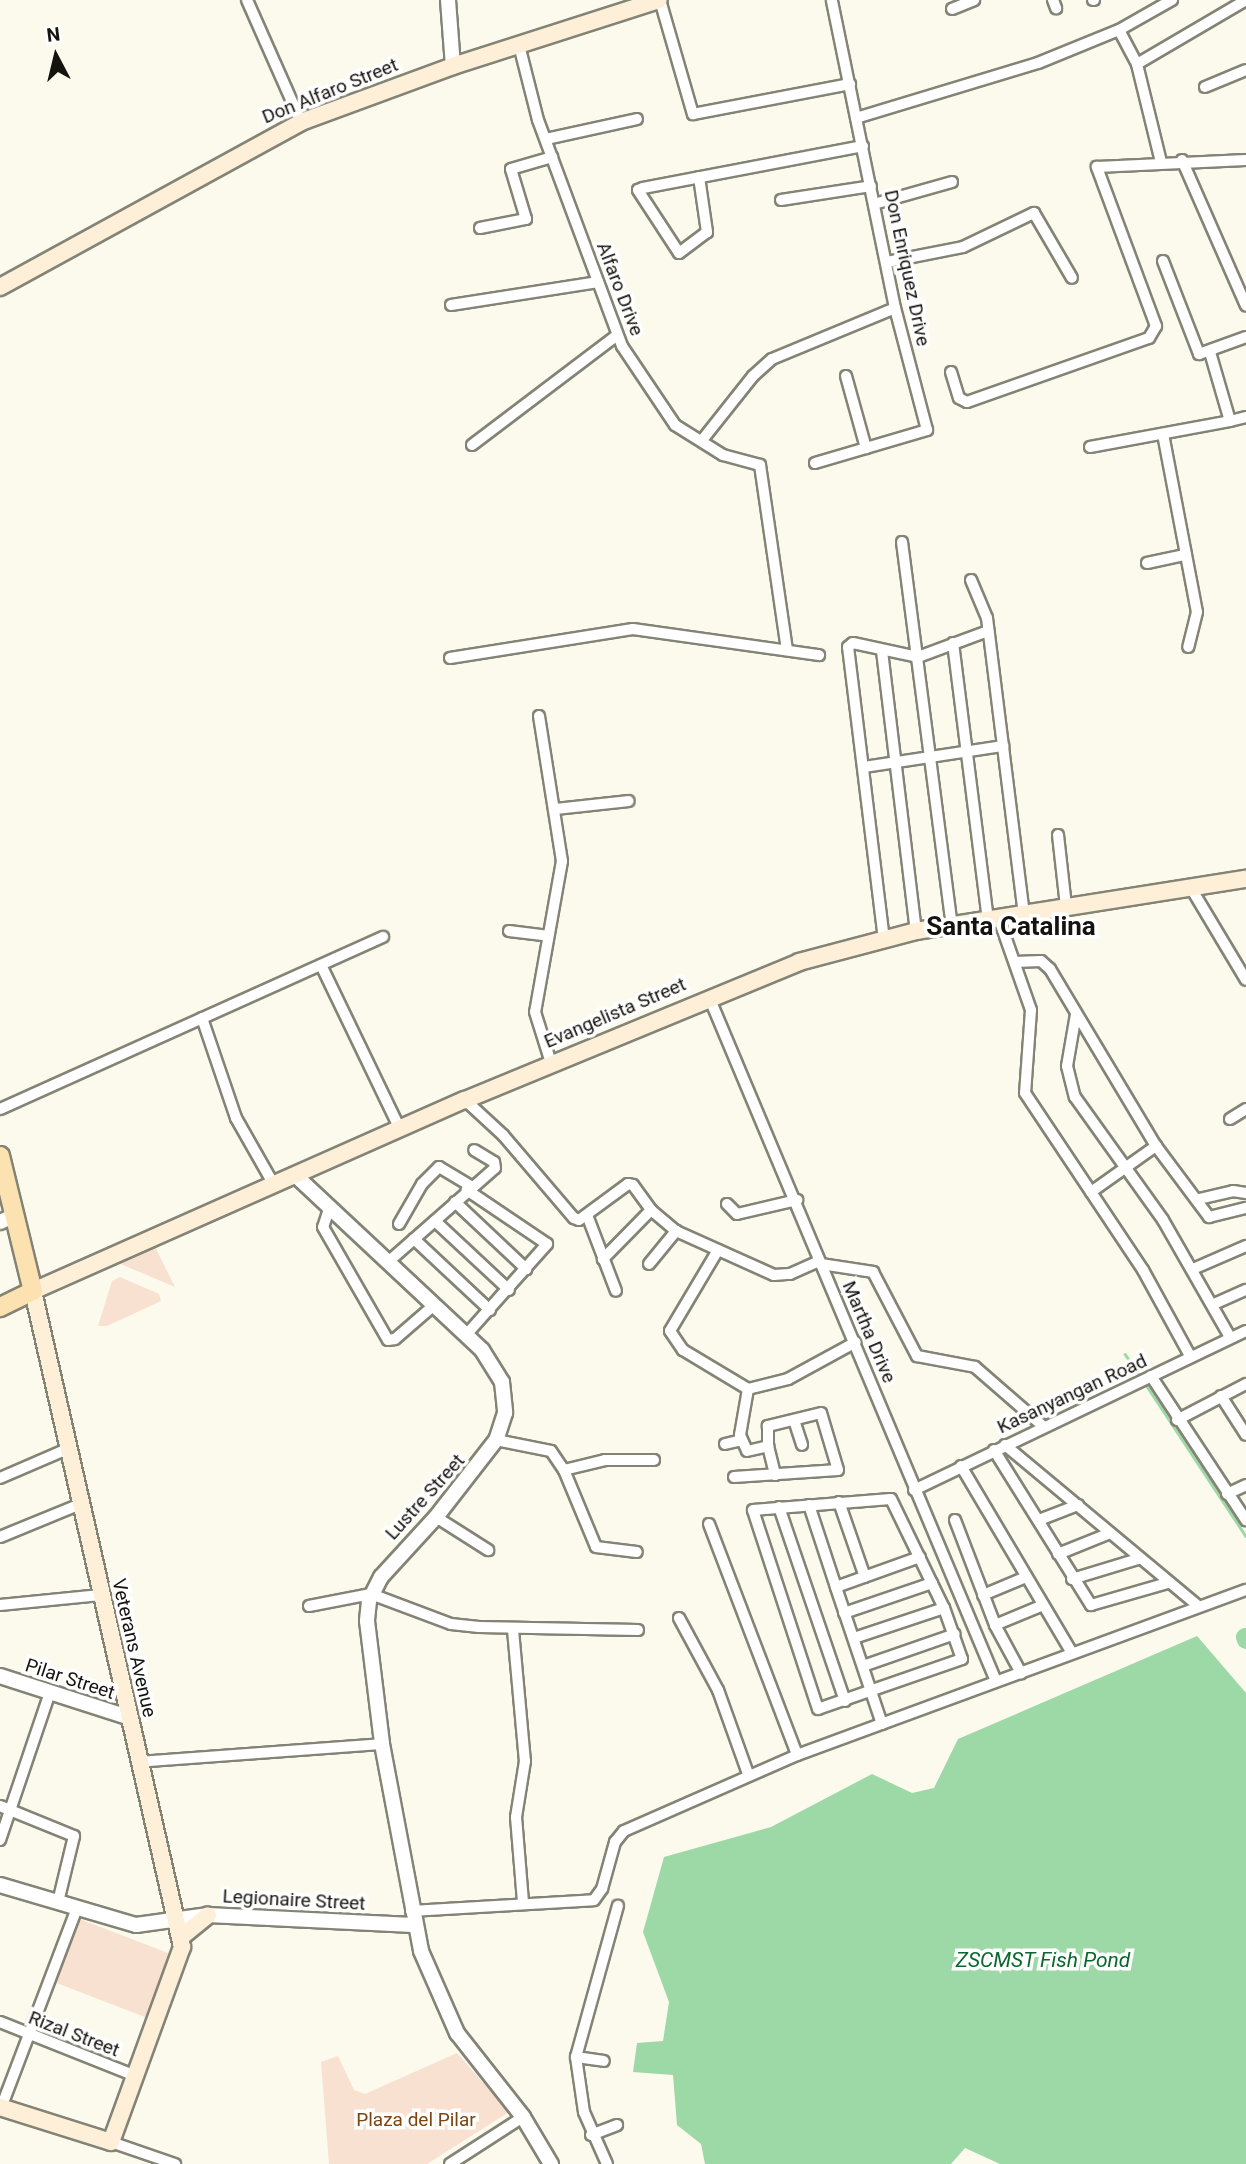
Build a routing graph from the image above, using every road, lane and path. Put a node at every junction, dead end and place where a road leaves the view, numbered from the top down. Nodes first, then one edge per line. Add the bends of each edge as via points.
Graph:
1 (247, 0) edge
2 (448, 0) edge
3 (660, 0) edge
4 (832, 0) edge
5 (974, 0) edge
6 (1172, 0) edge
7 (1246, 1) edge
8 (952, 9) dead end
9 (1119, 30) junction
10 (519, 45) junction
11 (1137, 64) junction
12 (453, 66) junction
13 (1246, 70) edge
14 (850, 84) junction
15 (1205, 87) dead end
16 (856, 118) junction
17 (637, 119) dead end
18 (301, 122) junction
19 (546, 139) junction
20 (863, 146) junction
21 (552, 156) junction
22 (1182, 160) junction
23 (1246, 160) edge
24 (1161, 162) junction
25 (699, 177) junction
26 (952, 182) dead end
27 (871, 186) junction
28 (781, 200) dead end
29 (874, 204) junction
30 (480, 228) dead end
31 (1163, 261) dead end
32 (887, 262) junction
33 (1072, 278) dead end
34 (598, 282) junction
35 (0, 287) edge
36 (451, 305) dead end
37 (1246, 306) edge
38 (895, 308) junction
39 (616, 336) junction
40 (1246, 337) edge
41 (1210, 352) junction
42 (951, 372) dead end
43 (846, 376) dead end
44 (1246, 418) edge
45 (1230, 421) junction
46 (1163, 434) junction
47 (703, 439) junction
48 (471, 445) dead end
49 (1090, 447) dead end
50 (866, 448) junction
51 (815, 463) dead end
52 (902, 542) dead end
53 (1186, 555) junction
54 (1147, 563) dead end
55 (971, 580) dead end
56 (988, 631) junction
57 (953, 643) junction
58 (1188, 647) dead end
59 (787, 650) junction
60 (882, 651) junction
61 (819, 654) dead end
62 (918, 657) junction
63 (450, 658) dead end
64 (539, 716) dead end
65 (1003, 746) junction
66 (965, 751) junction
67 (930, 756) junction
68 (896, 761) junction
69 (864, 767) junction
70 (629, 802) dead end
71 (556, 809) junction
72 (1058, 835) dead end
73 (1246, 879) edge
74 (1191, 888) junction
75 (1066, 906) junction
76 (1024, 915) junction
77 (993, 920) junction
78 (952, 926) junction
79 (509, 931) dead end
80 (916, 931) junction
81 (547, 936) junction
82 (383, 937) dead end
83 (884, 940) junction
84 (1015, 962) junction
85 (321, 965) junction
86 (1246, 980) edge
87 (709, 997) junction
88 (1076, 1014) junction
89 (202, 1018) junction
90 (551, 1063) junction
91 (466, 1100) junction
92 (0, 1109) edge
93 (1246, 1109) edge
94 (1230, 1119) dead end
95 (400, 1129) junction
96 (1156, 1146) junction
97 (474, 1150) dead end
98 (0, 1156) edge
99 (1124, 1169) junction
100 (295, 1175) junction
101 (274, 1185) junction
102 (469, 1189) junction
103 (1091, 1192) junction
104 (1246, 1193) edge
105 (1199, 1199) junction
106 (797, 1200) junction
107 (455, 1202) junction
108 (727, 1204) dead end
109 (1246, 1208) edge
110 (329, 1209) junction
111 (652, 1210) junction
112 (587, 1215) junction
113 (6, 1219) edge
114 (435, 1221) junction
115 (399, 1224) dead end
116 (676, 1231) junction
117 (414, 1239) junction
118 (1246, 1245) edge
119 (718, 1250) junction
120 (603, 1259) junction
121 (388, 1262) junction
122 (820, 1263) junction
123 (649, 1264) dead end
124 (526, 1269) junction
125 (1193, 1269) junction
126 (509, 1290) junction
127 (616, 1290) dead end
128 (1246, 1290) edge
129 (33, 1292) junction
130 (1214, 1304) junction
131 (433, 1306) junction
132 (0, 1307) edge
133 (490, 1310) junction
134 (1246, 1331) edge
135 (466, 1335) junction
136 (1230, 1338) junction
137 (856, 1342) junction
138 (1190, 1356) junction
139 (1151, 1376) junction
140 (1246, 1384) edge
141 (748, 1389) junction
142 (1221, 1396) junction
143 (794, 1420) junction
144 (1177, 1420) junction
145 (1044, 1427) junction
146 (1246, 1435) edge
147 (496, 1440) junction
148 (742, 1440) junction
149 (726, 1444) dead end
150 (802, 1445) dead end
151 (1005, 1445) junction
152 (768, 1446) junction
153 (65, 1450) junction
154 (994, 1450) junction
155 (654, 1460) dead end
156 (961, 1466) junction
157 (564, 1470) junction
158 (775, 1475) junction
159 (734, 1477) dead end
160 (0, 1478) edge
161 (1246, 1485) edge
162 (914, 1490) junction
163 (1227, 1494) junction
164 (839, 1502) junction
165 (1078, 1504) junction
166 (78, 1505) junction
167 (809, 1505) junction
168 (779, 1507) junction
169 (436, 1517) junction
170 (955, 1520) dead end
171 (1039, 1520) junction
172 (1246, 1520) edge
173 (709, 1524) dead end
174 (1110, 1533) junction
175 (0, 1537) edge
176 (488, 1550) dead end
177 (637, 1552) dead end
178 (1058, 1554) junction
179 (920, 1557) junction
180 (1138, 1559) junction
181 (865, 1577) junction
182 (1026, 1577) junction
183 (1072, 1579) junction
184 (932, 1583) junction
185 (1167, 1583) junction
186 (836, 1587) junction
187 (1246, 1590) edge
188 (371, 1594) junction
189 (101, 1595) junction
190 (983, 1595) junction
191 (0, 1605) edge
192 (309, 1605) dead end
193 (1043, 1605) junction
194 (1197, 1605) junction
195 (944, 1608) junction
196 (844, 1613) junction
197 (678, 1618) dead end
198 (995, 1625) junction
199 (513, 1630) junction
200 (638, 1630) dead end
201 (955, 1634) junction
202 (854, 1638) junction
203 (1072, 1653) junction
204 (863, 1666) junction
205 (1021, 1673) junction
206 (0, 1676) edge
207 (996, 1681) junction
208 (50, 1692) junction
209 (872, 1692) junction
210 (845, 1701) junction
211 (128, 1717) junction
212 (882, 1724) junction
213 (382, 1744) junction
214 (797, 1755) junction
215 (137, 1762) junction
216 (748, 1774) junction
217 (5, 1808) edge
218 (0, 1840) edge
219 (0, 1885) edge
220 (58, 1902) junction
221 (523, 1903) junction
222 (618, 1906) dead end
223 (77, 1909) junction
224 (208, 1915) junction
225 (174, 1917) junction
226 (412, 1918) junction
227 (180, 1938) junction
228 (0, 2022) edge
229 (27, 2035) junction
230 (576, 2057) junction
231 (604, 2061) dead end
232 (136, 2076) junction
233 (1, 2107) edge
234 (523, 2117) junction
235 (617, 2125) dead end
236 (592, 2135) junction
237 (111, 2141) junction
238 (175, 2164) edge
239 (450, 2164) edge
240 (551, 2164) edge
241 (607, 2164) edge

1 - 18 street
2 - 12 street
3 - 10 main road, Don Alfaro Street
3 - 14 street via 693,114
4 - 14 street, Don Enriquez Drive
5 - 8 street
6 - 9 street
7 - 11 street
9 - 11 street
9 - 16 street via 1038,62
10 - 12 main road, Don Alfaro Street
10 - 19 street, Alfaro Drive
11 - 24 street
12 - 18 main road, Don Alfaro Street
13 - 15 street
14 - 16 street, Don Enriquez Drive
16 - 20 street, Don Enriquez Drive
17 - 19 street
18 - 35 main road, Don Alfaro Street
19 - 21 street, Alfaro Drive
20 - 25 street
20 - 27 street, Don Enriquez Drive
21 - 30 street via 511,169 526,219
21 - 34 street, Alfaro Drive
22 - 23 street
22 - 24 street
22 - 37 street
24 - 42 street via 1101,165 1095,171 1154,332 967,402 959,398
25 - 25 street via 707,232 681,253 637,192
26 - 29 street
27 - 28 street
27 - 29 street, Don Enriquez Drive
29 - 32 street, Don Enriquez Drive
31 - 41 street via 1198,352
32 - 33 street via 963,247 1034,212
32 - 38 street, Don Enriquez Drive
34 - 36 street
34 - 39 street, Alfaro Drive
38 - 47 street via 772,359
38 - 50 street, Don Enriquez Drive via 927,430
39 - 47 street, Alfaro Drive via 675,425
39 - 48 street
40 - 41 street
41 - 45 street
43 - 50 street
44 - 45 street
45 - 46 street
46 - 49 street
46 - 53 street
47 - 59 street, Alfaro Drive via 723,455 760,465
50 - 51 street, Don Enriquez Drive
52 - 62 street
53 - 54 street
53 - 58 street via 1197,612
55 - 56 street
56 - 57 street
56 - 65 street
57 - 62 street
57 - 66 street
59 - 61 street
59 - 63 street via 633,629
60 - 62 street
60 - 68 street
60 - 69 street via 853,643 848,647
62 - 67 street
64 - 71 street
65 - 66 street
65 - 76 street
66 - 67 street
66 - 77 street
67 - 68 street
67 - 78 street
68 - 69 street
68 - 80 street
69 - 83 street
70 - 71 street
71 - 81 street via 562,861
72 - 75 street
73 - 74 main road, Evangelista Street
74 - 75 main road, Evangelista Street
74 - 86 street
75 - 76 main road, Evangelista Street
76 - 77 main road, Evangelista Street
77 - 78 main road, Evangelista Street
77 - 84 street
78 - 80 main road, Evangelista Street
79 - 81 street
80 - 83 main road, Evangelista Street
81 - 90 street via 535,1012
82 - 85 street
83 - 87 main road, Evangelista Street via 799,962
84 - 88 street via 1045,963
84 - 103 street via 1031,1010 1025,1093
85 - 89 street
85 - 95 street
87 - 90 main road, Evangelista Street
87 - 106 street, Martha Drive
88 - 96 street
88 - 99 street via 1069,1083
89 - 92 street
89 - 101 street via 236,1118
90 - 91 main road, Evangelista Street
91 - 95 main road, Evangelista Street
91 - 112 street via 503,1135 574,1218
93 - 94 street
95 - 100 main road, Evangelista Street
96 - 99 street
96 - 105 street
97 - 102 street via 495,1165
98 - 113 main road, Veterans Avenue
99 - 103 street
99 - 125 street
100 - 101 main road, Evangelista Street
100 - 110 street, Lustre Street
101 - 129 main road, Evangelista Street
102 - 107 street
102 - 115 street via 444,1166 439,1167 422,1184
102 - 124 street via 545,1241 547,1247
103 - 138 street via 1143,1270
104 - 105 street via 1233,1191
105 - 109 street via 1212,1218
106 - 108 street via 737,1214
106 - 122 street, Martha Drive
107 - 114 street
107 - 124 street
110 - 121 street, Lustre Street
110 - 131 street via 323,1227 388,1340
111 - 112 street via 628,1184
111 - 116 street
111 - 120 street
112 - 120 street
113 - 129 main road, Veterans Avenue
114 - 117 street
114 - 126 street
116 - 119 street
116 - 123 street
117 - 121 street
117 - 133 street
118 - 125 street
119 - 122 street via 775,1275
119 - 141 street via 670,1331 684,1350
120 - 127 street
121 - 131 street, Lustre Street
122 - 137 street, Martha Drive
122 - 145 street via 873,1272 917,1356 975,1367
124 - 126 street
125 - 130 street
126 - 133 street
128 - 130 street
129 - 132 main road
129 - 153 main road, Veterans Avenue
130 - 136 street
131 - 135 street, Lustre Street
133 - 135 street
134 - 136 street, Kasanyangan Road
135 - 147 street, Lustre Street via 491,1360 502,1382 505,1413
136 - 138 street, Kasanyangan Road
137 - 141 street via 788,1379
137 - 162 street, Martha Drive
138 - 139 street, Kasanyangan Road
139 - 144 street
139 - 145 street, Kasanyangan Road
140 - 142 street
141 - 148 street
142 - 144 street
142 - 146 street
143 - 150 street
143 - 152 street via 768,1426
143 - 158 street via 821,1413 838,1470
144 - 163 street
145 - 151 street, Kasanyangan Road
147 - 157 street via 551,1451
147 - 169 street, Lustre Street
148 - 149 street
148 - 152 street via 747,1451
151 - 154 street, Kasanyangan Road
151 - 165 street
152 - 158 street
153 - 160 street
153 - 166 main road, Veterans Avenue
154 - 156 street, Kasanyangan Road
154 - 171 street
155 - 157 street via 605,1460
156 - 162 street, Kasanyangan Road
156 - 182 street
157 - 177 street via 596,1547
158 - 159 street
161 - 163 street
162 - 207 street, Martha Drive
163 - 172 street
164 - 167 street
164 - 179 street via 891,1499
164 - 181 street
165 - 171 street
165 - 174 street
166 - 175 street
166 - 189 main road, Veterans Avenue
167 - 168 street
167 - 186 street
168 - 210 street
168 - 210 street via 757,1509 754,1515 816,1706 821,1709
169 - 176 street
169 - 188 street, Lustre Street via 399,1555
170 - 190 street
171 - 178 street
173 - 214 street
174 - 178 street
174 - 180 street
178 - 183 street
179 - 181 street
179 - 184 street
180 - 183 street
180 - 185 street
181 - 186 street
182 - 190 street
182 - 193 street
183 - 185 street via 1094,1606
184 - 195 street
184 - 196 street
185 - 194 street
186 - 196 street
187 - 194 street
188 - 192 street
188 - 199 street via 451,1624
188 - 213 street via 367,1620
189 - 191 street
189 - 211 main road, Veterans Avenue
190 - 198 street
193 - 198 street
193 - 203 street
194 - 203 street
195 - 201 street
195 - 202 street
196 - 202 street
197 - 216 street via 718,1690
198 - 205 street
199 - 200 street
199 - 221 street via 526,1761 516,1817
201 - 204 street
201 - 209 street via 962,1654 959,1662
202 - 204 street
203 - 205 street
204 - 209 street
205 - 207 street
206 - 208 street, Pilar Street
207 - 212 street
208 - 211 street, Pilar Street
208 - 217 street
209 - 210 street
209 - 212 street
211 - 215 main road, Veterans Avenue
212 - 214 street
213 - 215 street
213 - 226 street
214 - 216 street
215 - 225 main road, Veterans Avenue
216 - 221 street via 618,1836 602,1889 594,1900
217 - 218 street
217 - 220 street via 74,1836
219 - 220 street, Legionaire Street
220 - 223 street, Legionaire Street
221 - 226 street
222 - 230 street
223 - 225 street, Legionaire Street via 136,1925
223 - 229 street
224 - 225 street, Legionaire Street
224 - 226 street, Legionaire Street
224 - 227 main road
225 - 227 main road, Veterans Avenue
226 - 234 street via 435,1990 457,2033
227 - 232 main road, Veterans Avenue via 178,1965
228 - 229 street, Rizal Street
229 - 232 street, Rizal Street
229 - 233 street
230 - 231 street
230 - 236 street via 580,2096
232 - 237 main road, Veterans Avenue
233 - 237 main road
234 - 239 street
234 - 240 street
235 - 236 street
236 - 241 street
237 - 238 street

